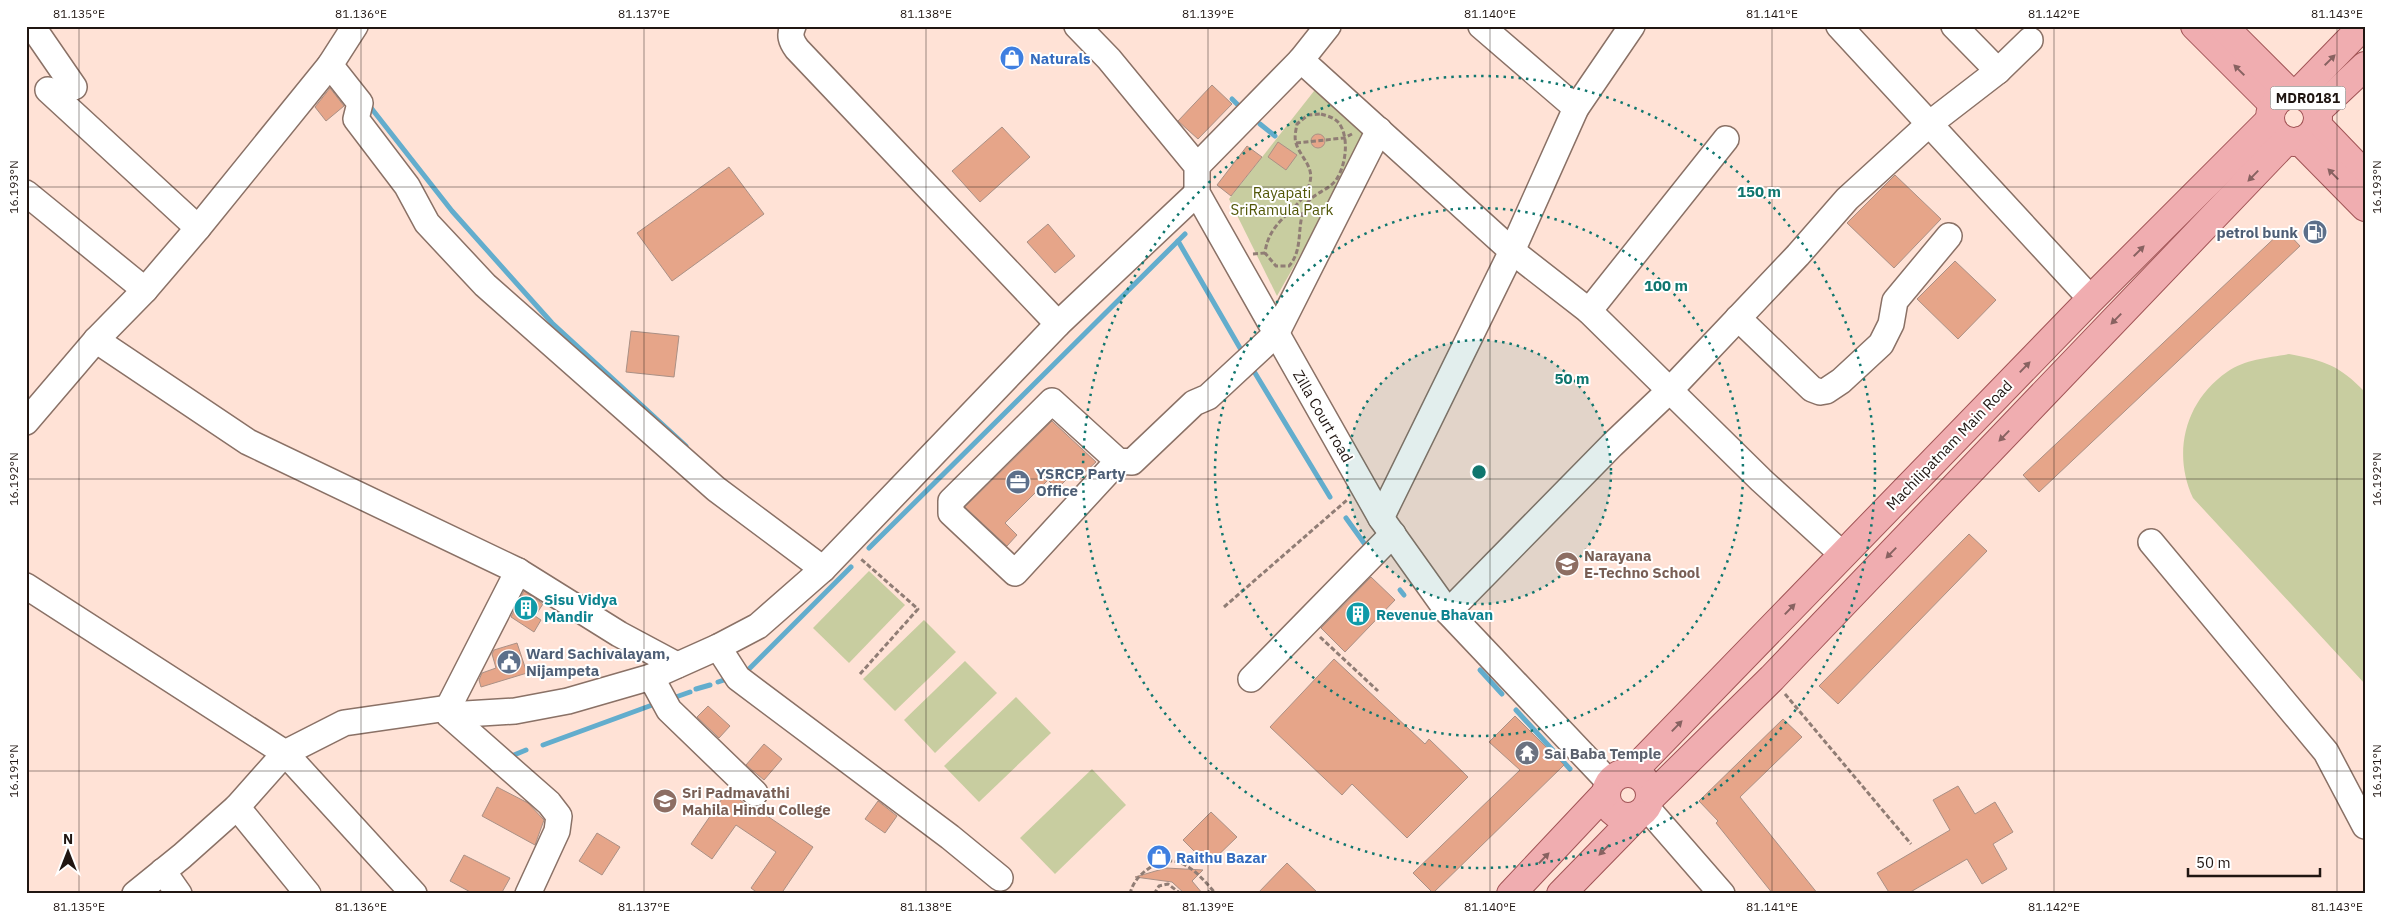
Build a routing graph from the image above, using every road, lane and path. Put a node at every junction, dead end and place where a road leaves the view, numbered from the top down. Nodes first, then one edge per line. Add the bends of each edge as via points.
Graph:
1 (32, 26) edge
2 (355, 26) edge
3 (793, 26) edge
4 (1077, 26) edge
5 (1328, 26) edge
6 (1481, 26) edge
7 (1632, 26) edge
8 (1839, 26) edge
9 (1954, 26) edge
10 (2195, 26) edge
11 (2223, 26) edge
12 (2364, 26) edge
13 (2030, 40) dead end
14 (1301, 60) junction
15 (330, 65) junction
16 (2365, 66) edge
17 (1998, 71) junction
18 (74, 87) dead end
19 (48, 90) dead end
20 (2283, 103) junction
21 (1576, 108) junction
22 (1928, 125) junction
23 (1379, 130) junction
24 (2305, 130) junction
25 (1344, 138) junction
26 (1726, 139) dead end
27 (1296, 143) junction
28 (1197, 166) junction
29 (2365, 175) edge
30 (26, 193) edge
31 (1197, 193) junction
32 (2365, 207) edge
33 (198, 228) junction
34 (1949, 236) dead end
35 (1512, 251) junction
36 (145, 290) junction
37 (2091, 299) junction
38 (1589, 311) junction
39 (1738, 318) junction
40 (1058, 324) junction
41 (1276, 334) junction
42 (96, 340) junction
43 (1670, 390) junction
44 (26, 422) edge
45 (1118, 461) junction
46 (1363, 486) junction
47 (1387, 526) junction
48 (2151, 542) dead end
49 (845, 545) junction
50 (1842, 554) junction
51 (823, 569) junction
52 (518, 571) junction
53 (26, 586) edge
54 (1224, 606) dead end
55 (1448, 612) junction
56 (1305, 623) junction
57 (718, 647) junction
58 (677, 665) junction
59 (860, 674) dead end
60 (651, 677) junction
61 (1772, 678) junction
62 (1250, 679) dead end
63 (1378, 691) dead end
64 (448, 712) junction
65 (285, 752) junction
66 (1616, 783) junction
67 (755, 793) dead end
68 (237, 807) junction
69 (1645, 807) junction
70 (2365, 826) edge
71 (1911, 844) dead end
72 (163, 871) junction
73 (1000, 878) dead end
74 (1212, 889) junction
75 (135, 894) edge
76 (179, 894) edge
77 (308, 894) edge
78 (414, 894) edge
79 (528, 894) edge
80 (1130, 894) edge
81 (1154, 894) edge
82 (1181, 894) edge
83 (1206, 894) edge
84 (1216, 894) edge
85 (1511, 894) edge
86 (1561, 894) edge
87 (1722, 894) edge

1 - 18 street
2 - 15 street
3 - 40 street via 790,32 797,49
4 - 28 street via 1109,59
5 - 14 street
6 - 21 street
7 - 21 street
8 - 22 street
9 - 17 street
20 -> 10 main road, MDR0181
11 - 20 main road, MDR0181
20 -> 12 main road, Machilipatnam Main Road
13 - 17 street
14 - 23 street
14 - 28 street
15 - 33 street
15 - 51 street via 360,104 356,119 407,186 427,223 484,285 716,490
16 - 24 main road
17 - 22 street
19 - 33 street
20 - 24 main road, MDR0181 via 2310,99
20 - 24 main road, MDR0181 via 2275,133
37 -> 20 main road, Machilipatnam Main Road
21 - 35 street
22 - 37 street
22 - 39 street via 1847,199
23 - 35 street
23 - 41 street
24 - 29 main road, MDR0181
32 -> 24 main road, MDR0181
24 -> 61 main road
25 - 27 path
25 - 27 path via 1337,121 1315,114 1296,124
25 - 27 path via 1340,173 1331,186 1315,194 1306,205 1294,260 1290,266 1282,267 1270,261 1265,253 1266,243 1278,222 1303,198 1311,180 1308,164
26 - 38 street
28 - 31 street
30 - 36 street
31 - 40 street
31 - 41 street, Zilla Court road
33 - 36 street
34 - 39 street via 1895,301 1891,324 1881,344 1826,391 1812,389
35 - 38 street
35 - 47 street
36 - 42 street
50 -> 37 main road, Machilipatnam Main Road
38 - 43 street
39 - 43 street
40 - 49 street
41 - 45 street via 1208,397 1194,403 1132,462
41 - 46 street, Zilla Court road
42 - 44 street
42 - 52 street via 248,442
43 - 50 street
43 - 55 street
45 - 45 street via 1015,573 951,513 951,501 1052,401
46 - 47 street, Zilla Court road
46 - 54 path
47 - 55 street, Zilla Court road
47 - 56 street
48 - 70 street via 2326,752
49 - 51 street
49 - 59 path via 918,609
66 -> 50 main road, Machilipatnam Main Road
51 - 57 street via 758,626
52 - 58 street via 618,634
52 - 64 street
53 - 65 street
55 - 66 street, Zilla Court road
56 - 62 street
56 - 63 path
57 - 58 street
57 - 73 street via 738,678
58 - 60 street
60 - 64 street via 515,711
60 - 67 street via 669,710
61 - 69 main road
61 - 71 path
64 - 65 street via 344,723
64 - 79 street via 549,803 559,816 557,831
65 - 68 street
65 - 78 street
66 - 69 main road via 1641,777 1649,786
66 - 69 main road via 1609,806 1616,813 1627,817
85 -> 66 main road, Machilipatnam Main Road
68 - 72 street
68 - 77 street
69 -> 86 main road
69 - 87 street
72 - 75 street
72 - 76 street
74 - 80 path via 1187,866 1175,860 1158,862 1145,871 1132,886
74 - 83 path
74 - 84 path
81 - 82 path via 1158,886 1168,884

